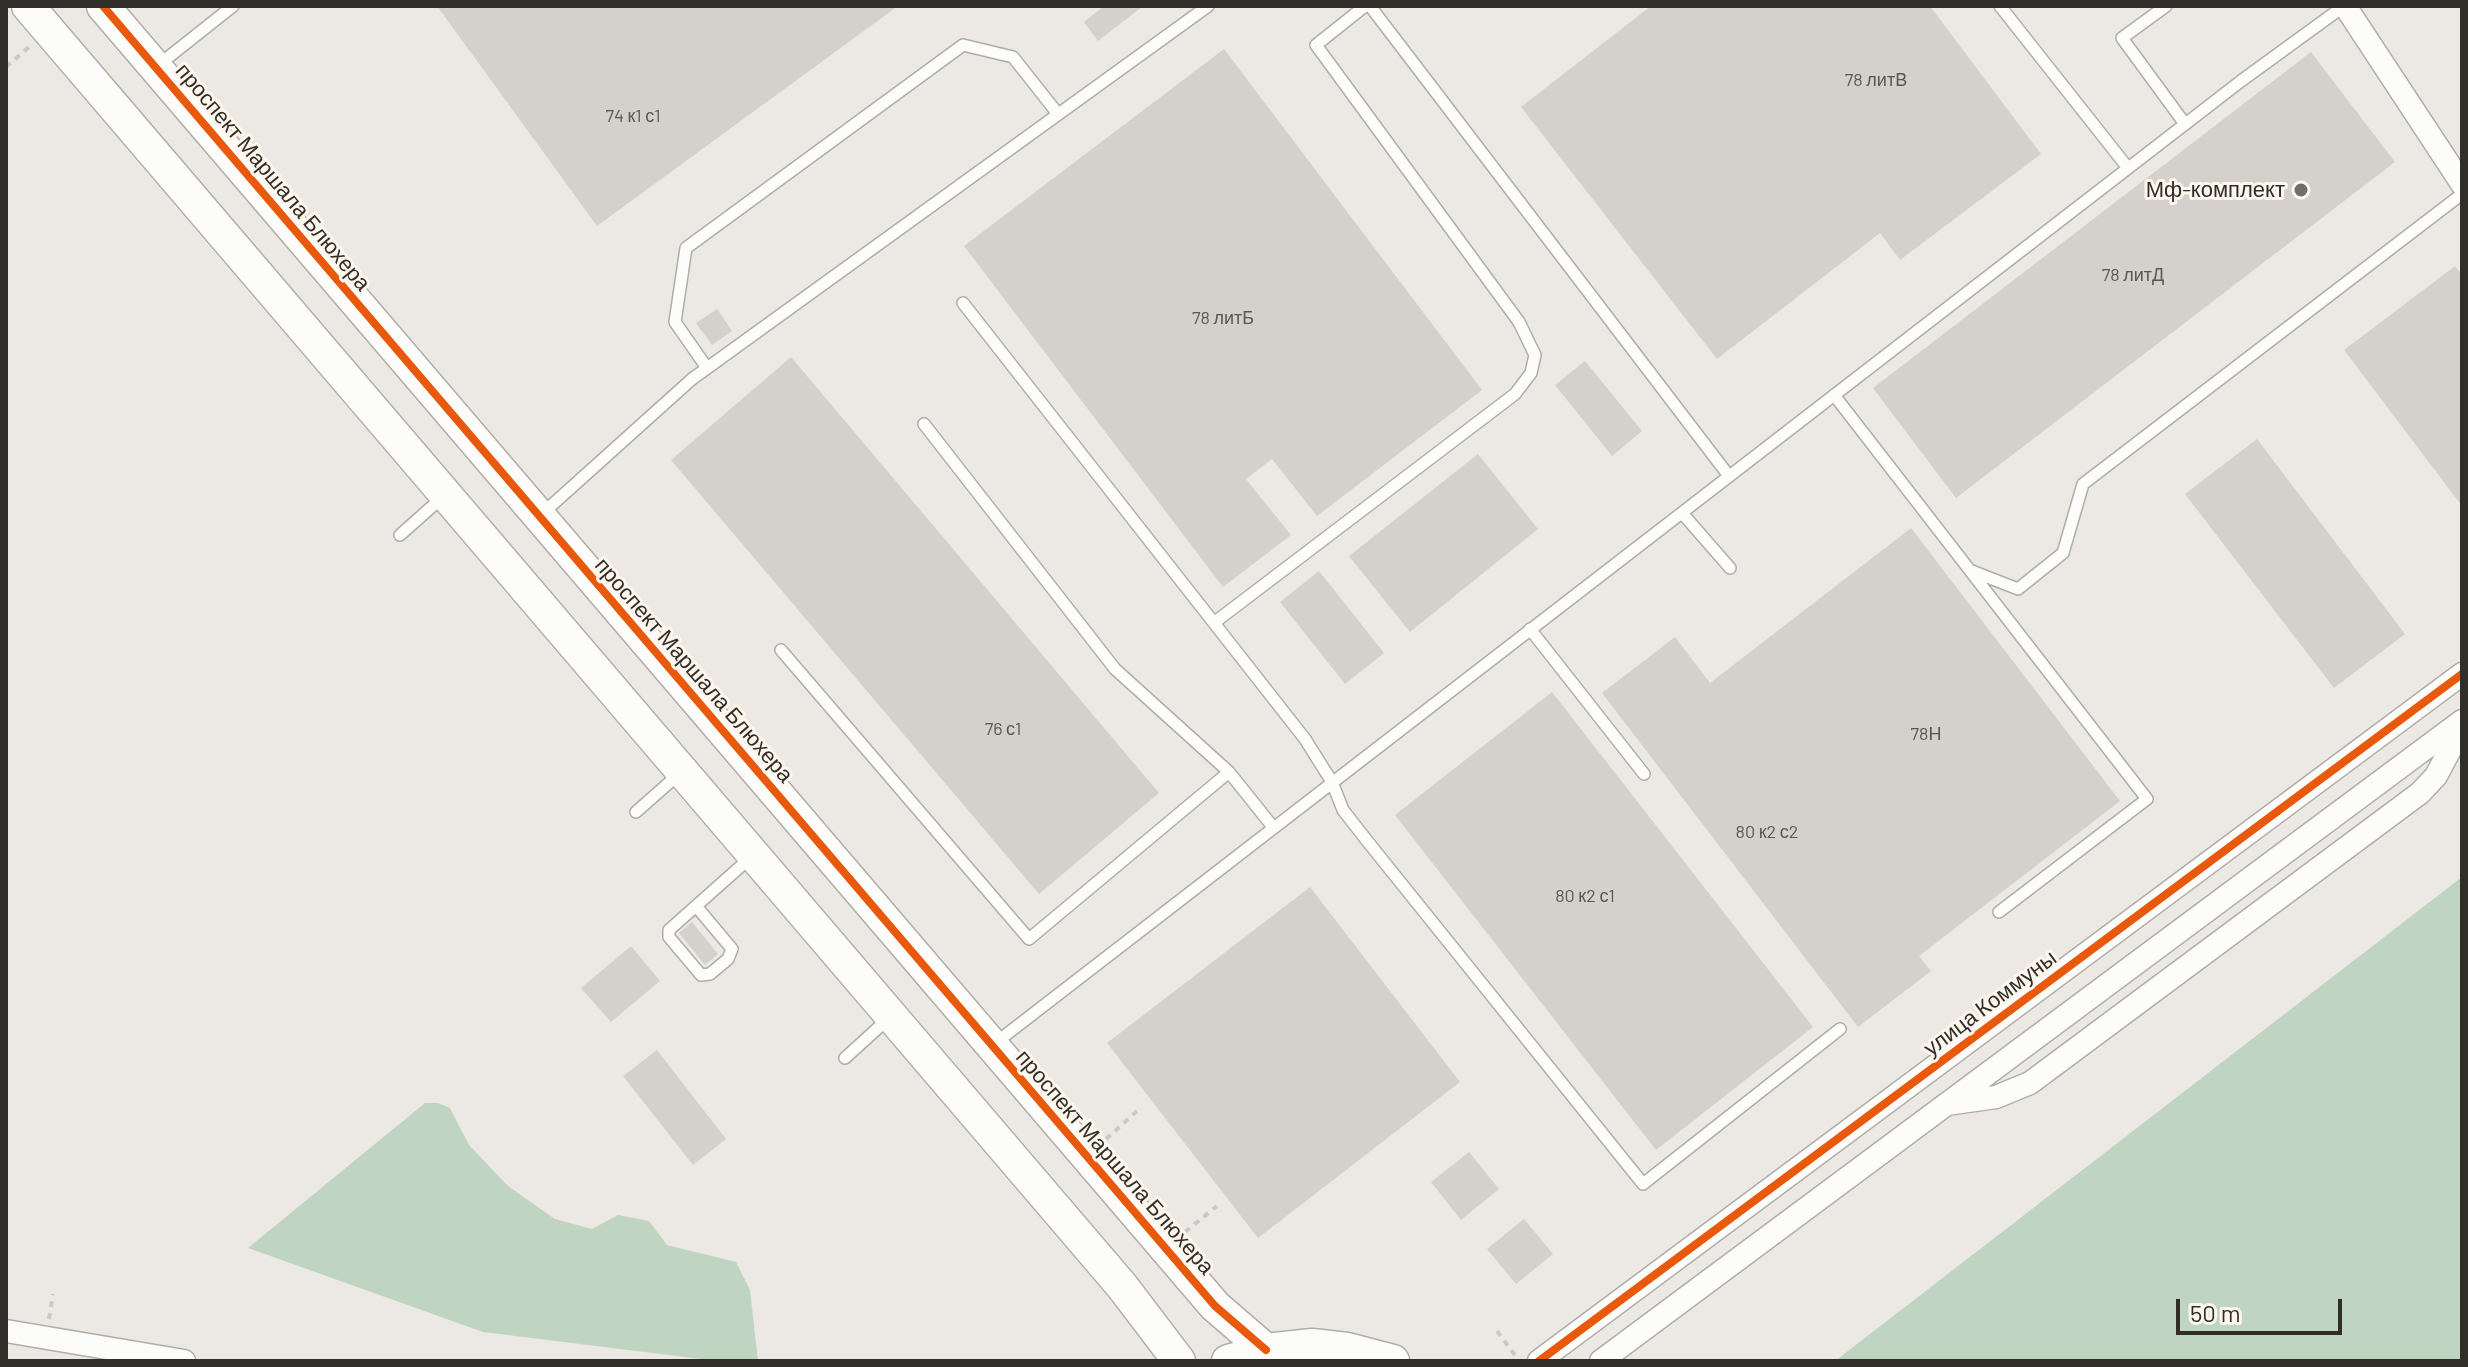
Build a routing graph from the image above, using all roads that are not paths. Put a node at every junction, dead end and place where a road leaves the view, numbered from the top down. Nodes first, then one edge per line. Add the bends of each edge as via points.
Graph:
1 (28, 6) edge
2 (103, 6) edge
3 (233, 6) edge
4 (1208, 6) edge
5 (1368, 6) edge
6 (2000, 6) edge
7 (2166, 6) edge
8 (2345, 6) edge
9 (155, 67) junction
10 (1058, 114) junction
11 (2185, 124) junction
12 (2128, 168) junction
13 (2462, 184) edge
14 (2462, 194) edge
15 (963, 303) dead end
16 (707, 368) junction
17 (1834, 395) junction
18 (924, 424) dead end
19 (1729, 476) junction
20 (445, 494) junction
21 (1682, 513) junction
22 (539, 516) junction
23 (400, 535) dead end
24 (1730, 568) dead end
25 (1972, 571) junction
26 (1215, 622) junction
27 (1530, 629) junction
28 (781, 650) dead end
29 (2462, 674) edge
30 (2462, 724) edge
31 (682, 771) junction
32 (1229, 772) junction
33 (1644, 774) dead end
34 (1332, 782) junction
35 (636, 812) dead end
36 (1273, 827) junction
37 (754, 855) junction
38 (696, 906) junction
39 (1999, 912) dead end
40 (893, 1015) junction
41 (1840, 1029) dead end
42 (991, 1046) junction
43 (845, 1058) dead end
44 (1946, 1104) junction
45 (6, 1331) edge
46 (1266, 1350) junction
47 (184, 1361) edge
48 (1179, 1361) edge
49 (1228, 1361) edge
50 (1393, 1361) edge
51 (1539, 1361) edge
52 (1601, 1361) edge

1 - 20 street
2 - 9 street, проспект Маршала Блюхера
3 - 9 lane
4 - 10 lane
5 - 19 lane
5 - 26 lane via 1316,45 1519,322 1535,355 1531,373 1515,394
6 - 12 lane
7 - 11 lane via 2122,38
8 - 11 lane
8 - 13 street
9 - 22 street, проспект Маршала Блюхера
10 - 16 lane
10 - 16 lane via 1013,57 963,45 686,248 675,322
11 - 12 lane
12 - 17 lane
14 - 25 lane via 2083,484 2063,553 2018,589
15 - 26 lane
16 - 22 lane
17 - 19 lane
17 - 25 lane
18 - 32 lane via 1115,669
19 - 21 lane
20 - 23 lane
20 - 31 street
21 - 24 lane
21 - 27 lane
22 - 42 street, проспект Маршала Блюхера
25 - 39 lane via 2147,799
26 - 34 lane
27 - 33 lane
27 - 34 lane
28 - 32 lane via 1029,939
29 - 51 street, улица Коммуны
30 - 44 street
30 - 44 street via 2436,776 2420,793 2030,1083 1996,1097
31 - 35 lane
31 - 37 street
32 - 36 lane
34 - 36 lane
34 - 41 lane via 1343,810 1643,1184
36 - 42 lane
37 - 38 lane
37 - 40 street
38 - 38 lane via 669,930 669,937 701,975 710,974 732,949
40 - 43 lane
40 - 48 street
42 - 46 street, проспект Маршала Блюхера via 1215,1306
44 - 52 street
45 - 47 street
46 - 49 street
46 - 50 street via 1312,1345

